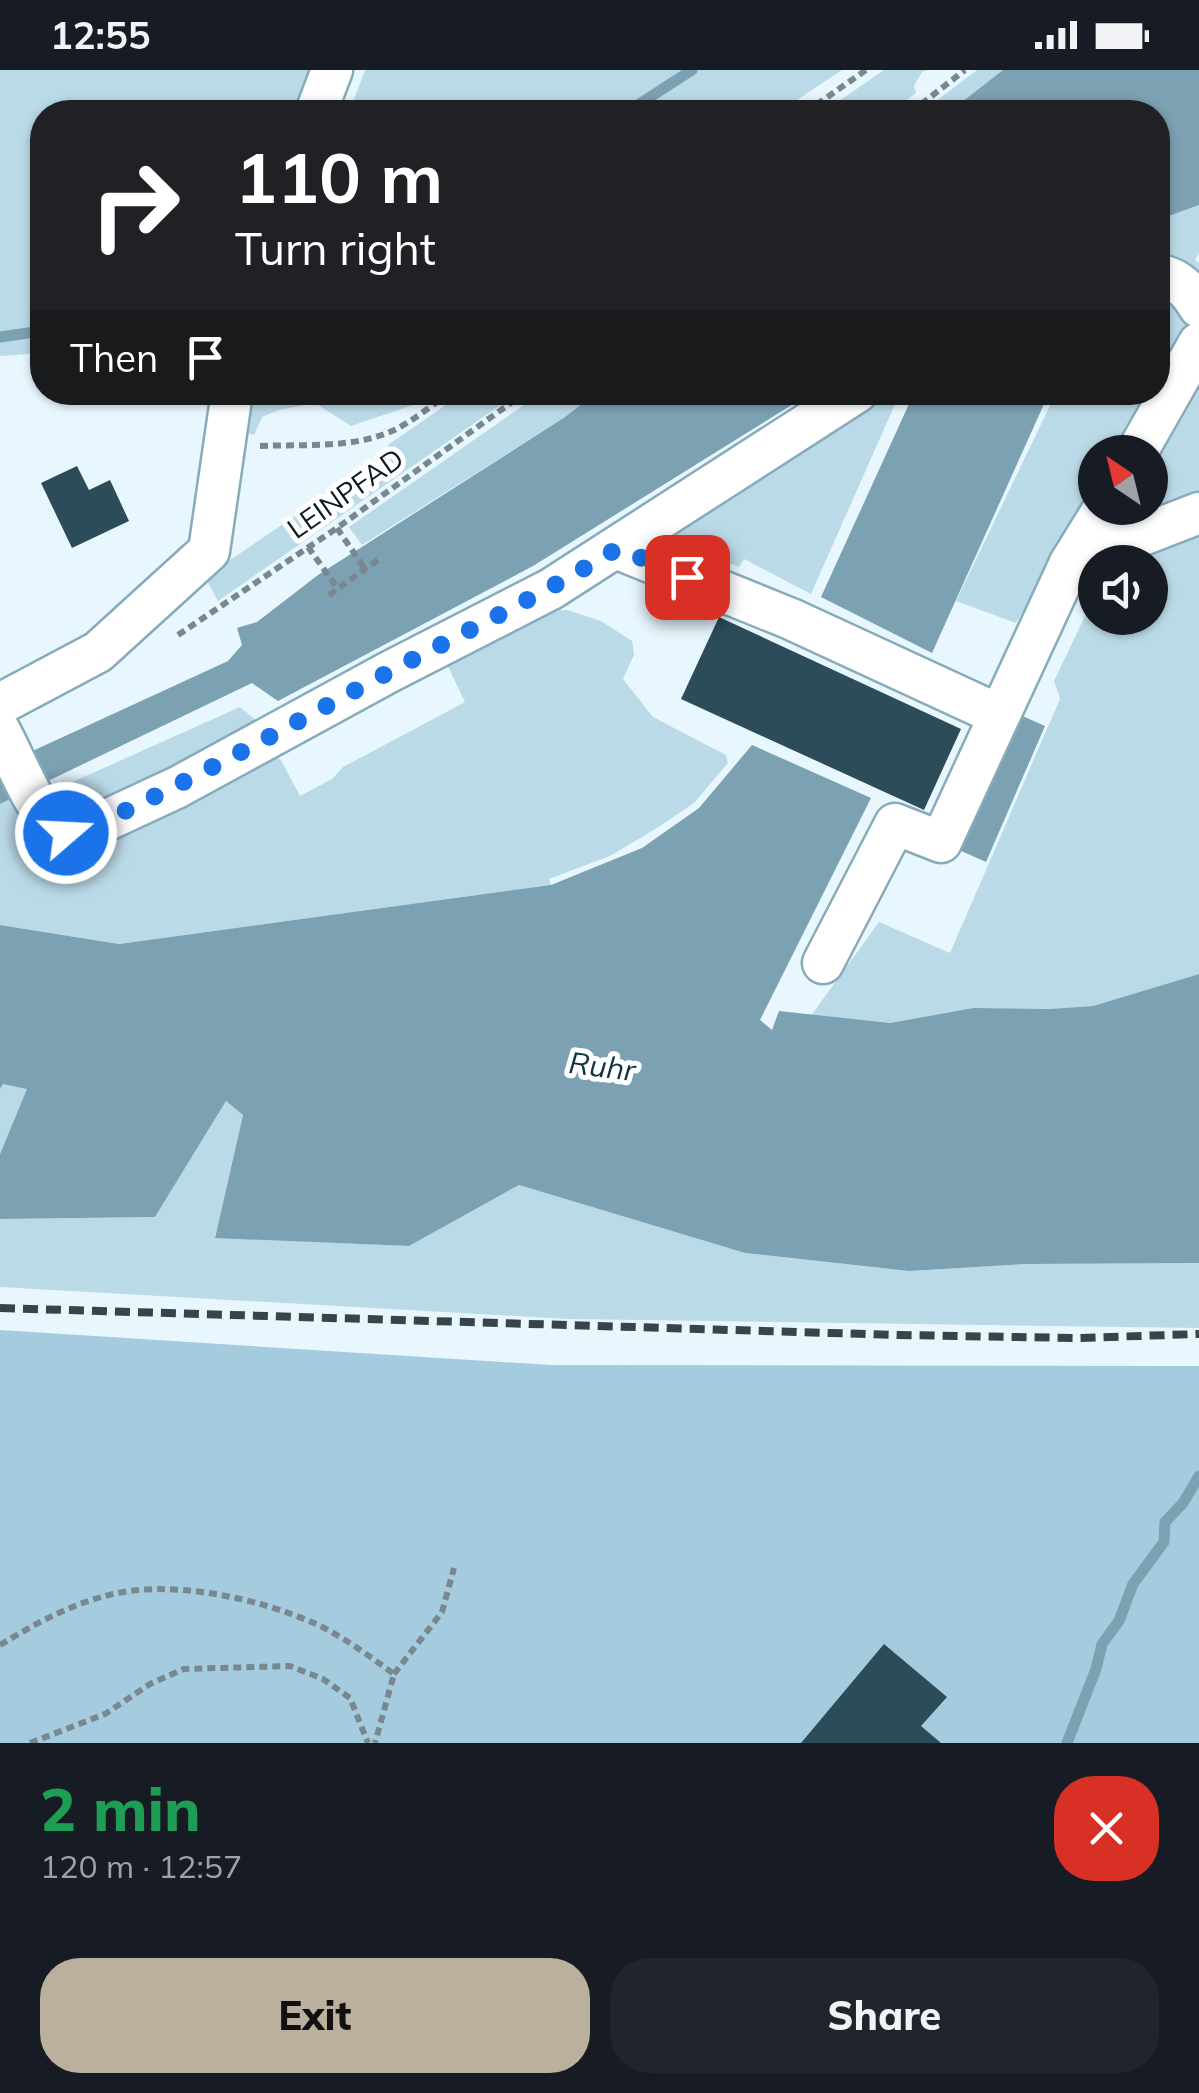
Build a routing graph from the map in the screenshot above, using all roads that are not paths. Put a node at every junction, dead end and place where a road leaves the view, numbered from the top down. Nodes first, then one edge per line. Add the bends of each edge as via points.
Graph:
1 (332, 70) edge
2 (321, 100) edge
3 (1170, 281) edge
4 (1199, 307) edge
5 (1199, 343) edge
6 (1170, 394) edge
7 (230, 405) edge
8 (837, 405) edge
9 (1164, 405) edge
10 (1147, 435) edge
11 (1199, 513) edge
12 (1093, 525) edge
13 (618, 548) junction
14 (1070, 563) junction
15 (0, 704) edge
16 (999, 714) junction
17 (5, 740) edge
18 (823, 963) dead end

1 - 2 lane
3 - 4 lane
5 - 6 lane
7 - 15 lane via 209,551 98,652
8 - 13 lane
9 - 10 lane
11 - 14 lane
12 - 14 lane
13 - 16 lane
13 - 17 lane via 194,778 76,834 59,833
14 - 16 lane
16 - 18 lane via 941,842 895,824

